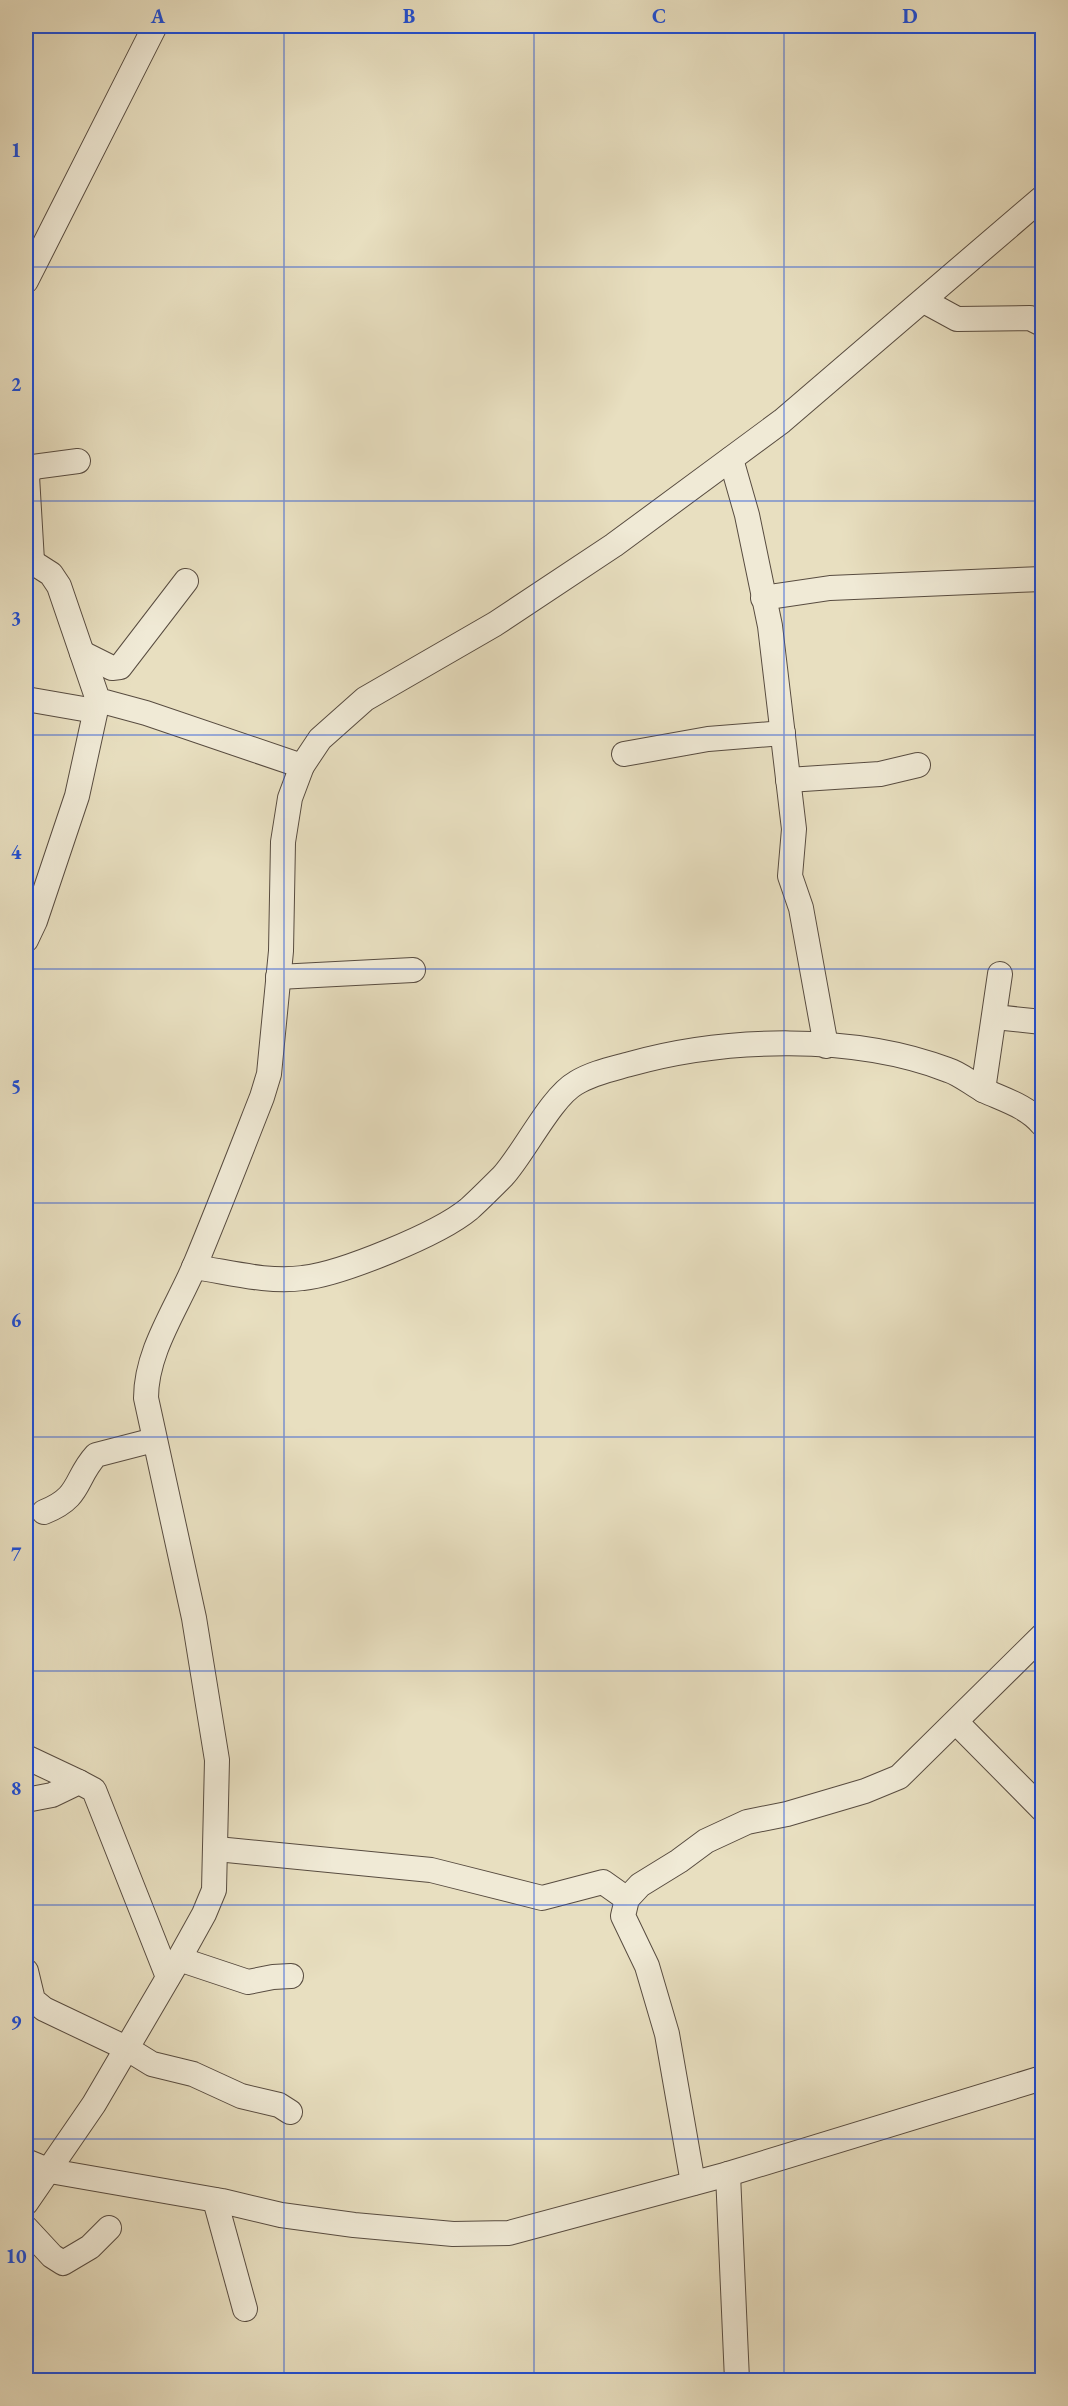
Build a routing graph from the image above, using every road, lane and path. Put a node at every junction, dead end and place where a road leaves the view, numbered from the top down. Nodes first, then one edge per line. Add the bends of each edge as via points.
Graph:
1 (155, 26) edge
2 (1042, 198) edge
3 (26, 281) edge
4 (924, 301) junction
5 (1042, 324) edge
6 (731, 459) junction
7 (78, 461) dead end
8 (29, 560) edge
9 (1042, 579) edge
10 (186, 581) dead end
11 (763, 598) junction
12 (82, 653) junction
13 (26, 699) edge
14 (97, 706) junction
15 (783, 733) junction
16 (624, 754) dead end
17 (918, 765) dead end
18 (302, 766) junction
19 (788, 780) junction
20 (26, 940) edge
21 (413, 970) dead end
22 (1000, 974) dead end
23 (278, 977) junction
24 (995, 1017) junction
25 (1042, 1022) edge
26 (826, 1046) junction
27 (983, 1090) junction
28 (1042, 1124) edge
29 (194, 1267) junction
30 (154, 1440) junction
31 (44, 1512) dead end
32 (1042, 1636) edge
33 (956, 1722) junction
34 (26, 1757) edge
35 (79, 1782) junction
36 (26, 1800) edge
37 (1042, 1809) edge
38 (217, 1849) junction
39 (627, 1899) junction
40 (174, 1968) junction
41 (26, 1971) edge
42 (291, 1976) dead end
43 (126, 2048) junction
44 (1042, 2078) edge
45 (290, 2112) dead end
46 (26, 2161) edge
47 (50, 2171) junction
48 (728, 2174) junction
49 (693, 2183) junction
50 (215, 2200) junction
51 (26, 2203) edge
52 (26, 2228) edge
53 (109, 2228) dead end
54 (245, 2309) dead end
55 (737, 2380) edge

1 - 3 street
2 - 4 street
4 - 5 street via 957,319 1030,318
4 - 6 street
6 - 11 street via 747,515
6 - 18 street via 495,624 365,699 320,739
7 - 8 street via 29,470
8 - 12 street via 51,574 59,586
9 - 11 street via 830,588
10 - 12 street via 120,668
11 - 15 street
12 - 14 street
13 - 14 street
14 - 18 street via 146,713
14 - 20 street via 77,796
15 - 16 street via 708,739
15 - 19 street
17 - 19 street via 880,774
18 - 23 street via 290,798 283,842
19 - 26 street via 794,829 790,876 801,909
21 - 23 street
22 - 24 street
23 - 29 street via 267,1082
24 - 25 street
24 - 27 street
26 - 27 street via 874,1050 914,1059 950,1070
26 - 29 street via 737,1044 674,1052 575,1083 504,1174 467,1210 404,1245 338,1270 302,1279
27 - 28 street via 1013,1103
29 - 30 street via 146,1380
30 - 31 street via 96,1455 73,1494
30 - 38 street via 194,1618 217,1760
32 - 33 street
33 - 37 street
33 - 39 street via 886,1785 747,1822 706,1840 680,1862 640,1885
34 - 35 street
35 - 36 street via 52,1795
35 - 40 street via 94,1790
38 - 39 street via 431,1870 542,1898 603,1882
38 - 40 street via 214,1890
39 - 49 street via 623,1917 647,1966 667,2034
40 - 42 street via 248,1982
40 - 43 street
41 - 43 street via 33,2000 44,2009
43 - 45 street via 152,2064 193,2074
43 - 47 street
44 - 48 street
46 - 47 street
47 - 50 street
47 - 51 street
48 - 49 street
48 - 55 street
49 - 50 street via 509,2233 453,2235 281,2215
50 - 54 street
52 - 53 street via 63,2263 90,2247

